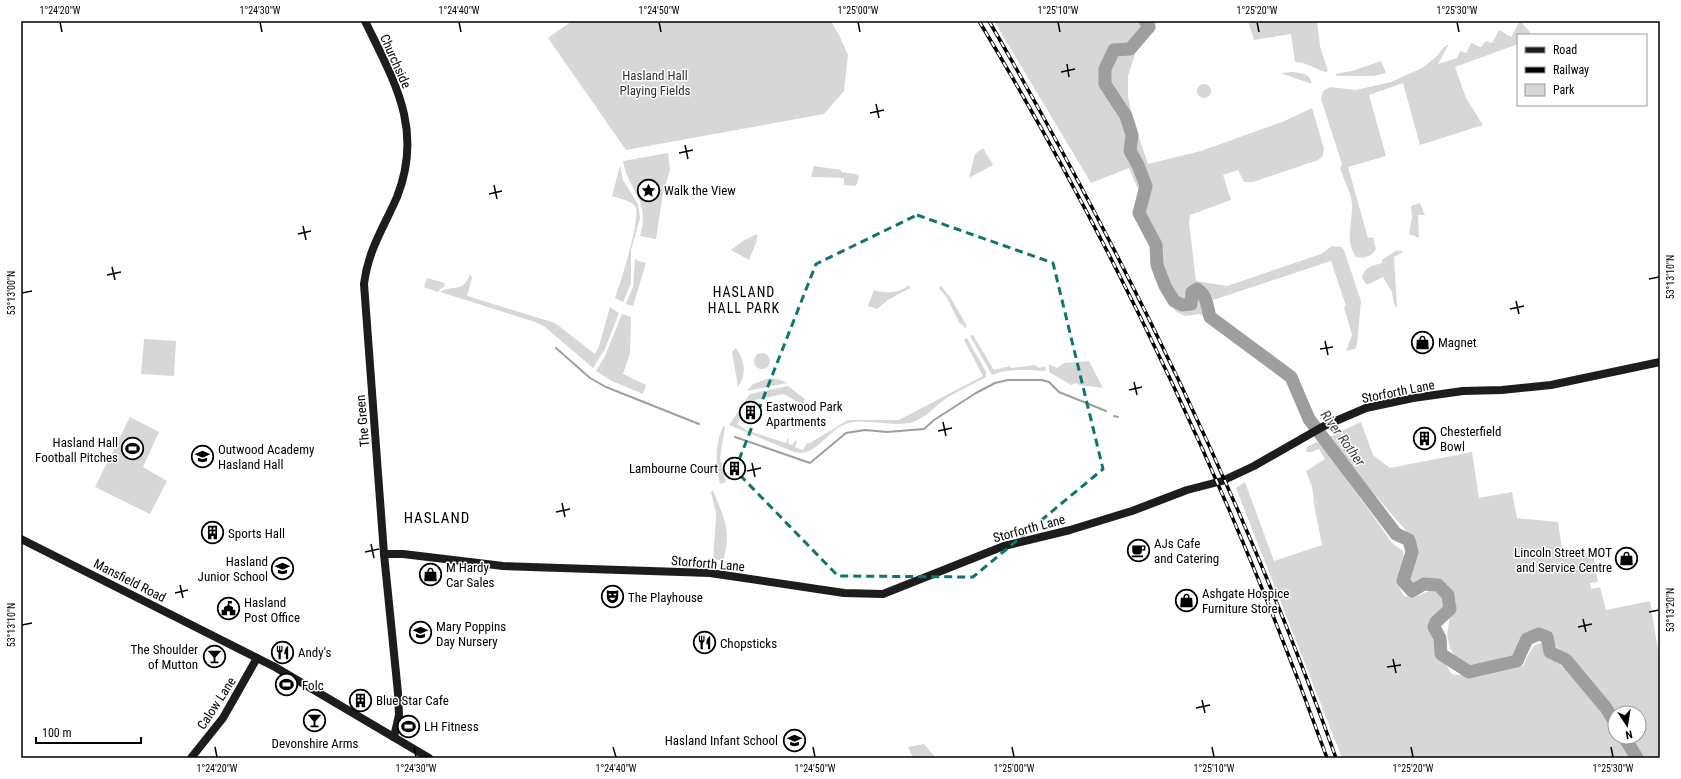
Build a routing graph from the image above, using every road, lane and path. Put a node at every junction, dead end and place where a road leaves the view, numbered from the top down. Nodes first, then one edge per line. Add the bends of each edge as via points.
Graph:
1 (365, 21) edge
2 (404, 111) joint
3 (1660, 362) edge
4 (21, 539) edge
5 (384, 554) junction
6 (257, 658) junction
7 (394, 737) junction
8 (191, 758) edge
9 (429, 758) edge

1 - 2 street, Churchside
2 - 5 street, The Green via 408,146 404,171 396,198 370,254 364,284
3 - 5 street, Storforth Lane via 1551,385 1463,391 1366,408 1324,426 1222,481 1187,490 1132,511 1070,530 1004,546 883,594 844,593 710,573 503,566 404,554
4 - 6 street, Mansfield Road
5 - 7 street, The Green via 398,693 399,715
6 - 7 street, Mansfield Road
6 - 8 street, Calow Lane via 223,718
7 - 9 street, Mansfield Road

